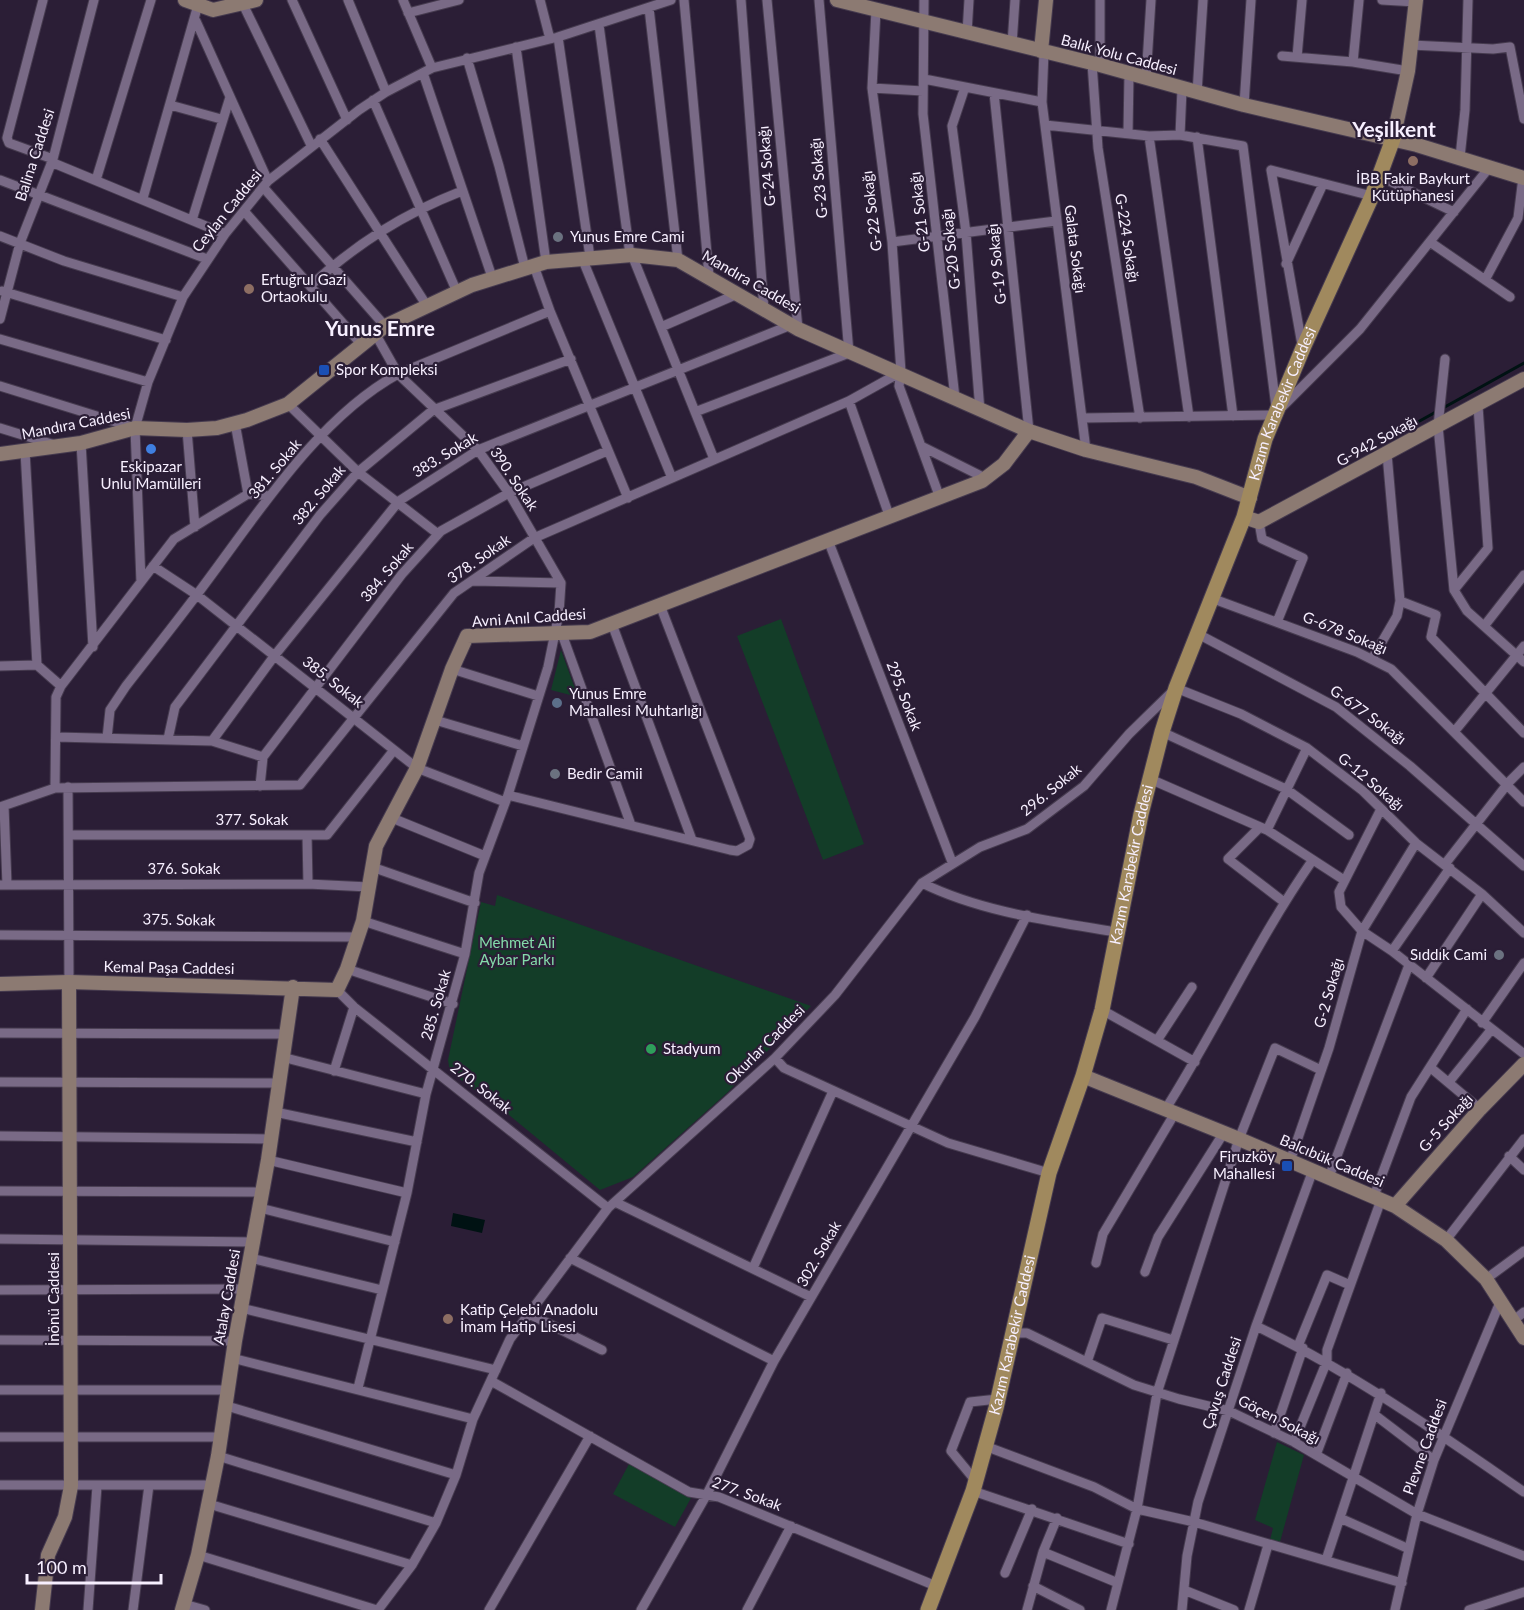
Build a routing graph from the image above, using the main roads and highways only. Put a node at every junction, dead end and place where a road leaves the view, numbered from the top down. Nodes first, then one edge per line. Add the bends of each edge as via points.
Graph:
1 (1393, 139) road end
2 (928, 1610) edge

1 - 2 main road, Kazım Karabekir Caddesi via 1372,196 1265,439 1244,517 1162,732 1102,1010 1049,1173 985,1446

